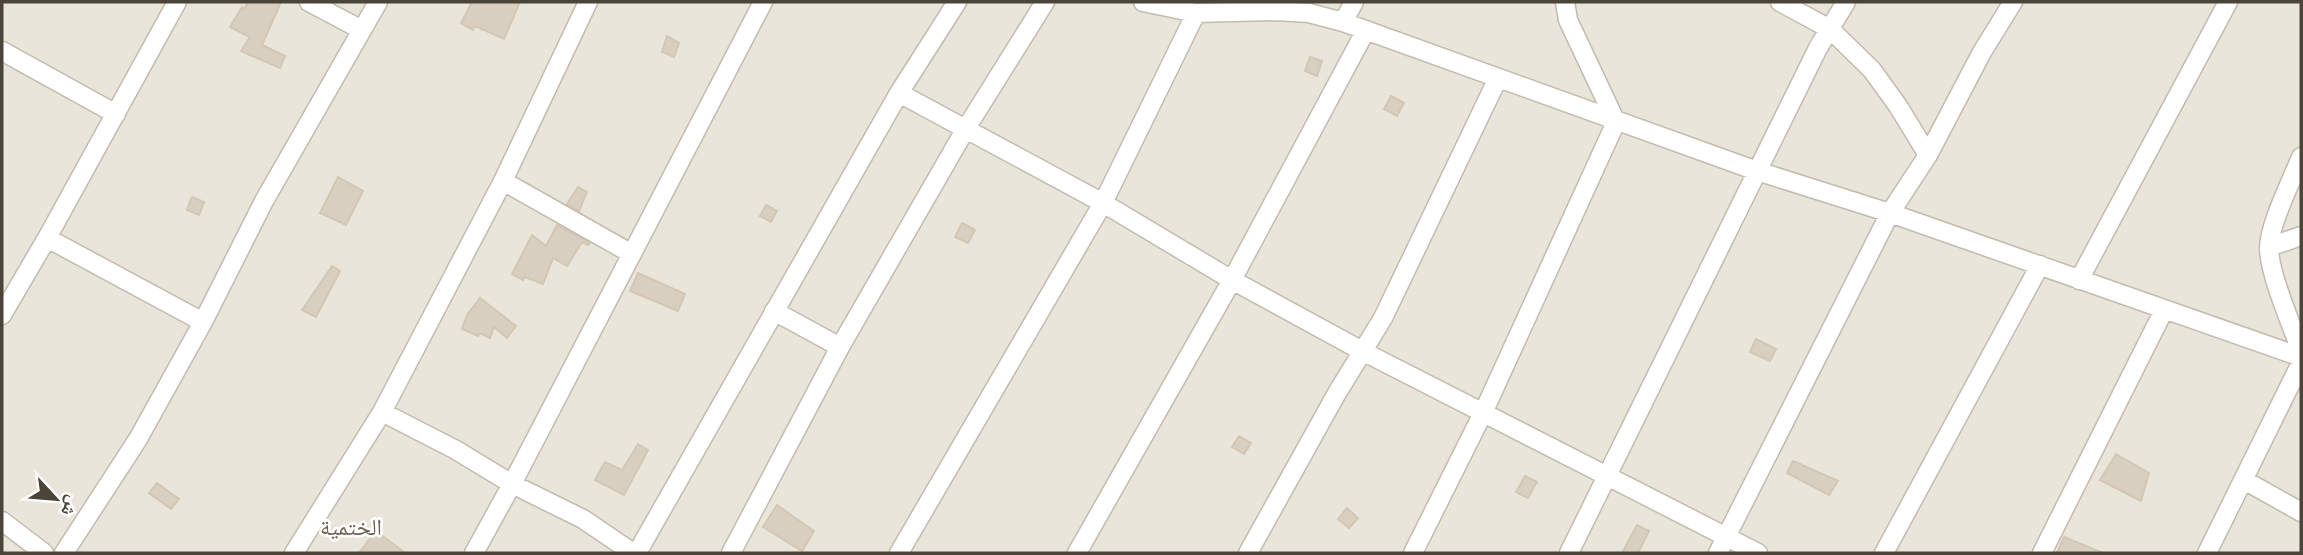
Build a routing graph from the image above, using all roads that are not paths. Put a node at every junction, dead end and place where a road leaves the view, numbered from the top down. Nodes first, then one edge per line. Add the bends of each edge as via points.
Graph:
1 (177, 2) edge
2 (309, 2) edge
3 (379, 2) edge
4 (589, 2) edge
5 (763, 2) edge
6 (957, 2) edge
7 (1045, 2) edge
8 (1143, 2) edge
9 (1354, 2) edge
10 (1565, 2) edge
11 (1780, 2) edge
12 (1846, 2) edge
13 (2013, 2) edge
14 (2228, 2) edge
15 (1196, 13) junction
16 (1343, 22) junction
17 (1830, 29) junction
18 (362, 30) junction
19 (1366, 30) junction
20 (2, 51) edge
21 (1498, 78) junction
22 (899, 93) junction
23 (116, 114) junction
24 (1616, 122) junction
25 (965, 130) junction
26 (1928, 155) junction
27 (2301, 157) edge
28 (1757, 171) junction
29 (503, 181) junction
30 (1103, 203) junction
31 (1890, 213) junction
32 (2301, 236) edge
33 (47, 238) junction
34 (2269, 247) junction
35 (632, 254) junction
36 (2040, 265) junction
37 (1232, 280) junction
38 (2079, 280) junction
39 (2164, 310) junction
40 (774, 311) junction
41 (2, 315) edge
42 (203, 322) junction
43 (839, 347) junction
44 (2301, 351) edge
45 (1364, 352) junction
46 (2301, 357) edge
47 (2301, 363) edge
48 (382, 412) junction
49 (1483, 413) junction
50 (1608, 477) junction
51 (2244, 480) junction
52 (512, 484) junction
53 (2301, 512) edge
54 (2, 521) edge
55 (1722, 545) edge
56 (44, 553) edge
57 (64, 553) edge
58 (294, 553) edge
59 (474, 553) edge
60 (635, 553) edge
61 (731, 553) edge
62 (899, 553) edge
63 (1077, 553) edge
64 (1248, 553) edge
65 (1413, 553) edge
66 (1569, 553) edge
67 (1758, 553) edge
68 (1884, 553) edge
69 (2042, 553) edge
70 (2207, 553) edge

1 - 23 street
2 - 18 street
3 - 18 street
4 - 29 street
5 - 35 street
6 - 22 street
7 - 25 street
8 - 15 street
9 - 16 street
10 - 24 street via 1568,20
11 - 17 street
12 - 17 street
13 - 26 street
14 - 38 street
15 - 16 street via 1309,13
15 - 30 street
16 - 19 street
17 - 26 street via 1872,70
17 - 28 street
18 - 42 street via 264,201
19 - 21 street
19 - 37 street
20 - 23 street
21 - 24 street
21 - 45 street
22 - 25 street
22 - 40 street
23 - 33 street
24 - 28 street
24 - 49 street
25 - 30 street
25 - 43 street
26 - 31 street
27 - 34 street
28 - 31 street
28 - 50 street
29 - 35 street
29 - 48 street
30 - 37 street
30 - 62 street
31 - 36 street
31 - 55 street
32 - 34 street
33 - 41 street
33 - 42 street
34 - 44 street
35 - 52 street
36 - 38 street
36 - 68 street
37 - 45 street
37 - 63 street
38 - 39 street
39 - 46 street
39 - 69 street
40 - 43 street
40 - 60 street
42 - 57 street via 138,439
43 - 61 street
45 - 49 street
45 - 64 street
47 - 51 street
48 - 52 street
48 - 58 street
49 - 50 street
49 - 65 street
50 - 55 street
50 - 66 street
51 - 53 street
51 - 70 street
52 - 59 street
52 - 60 street via 583,519
54 - 56 street
55 - 67 street

